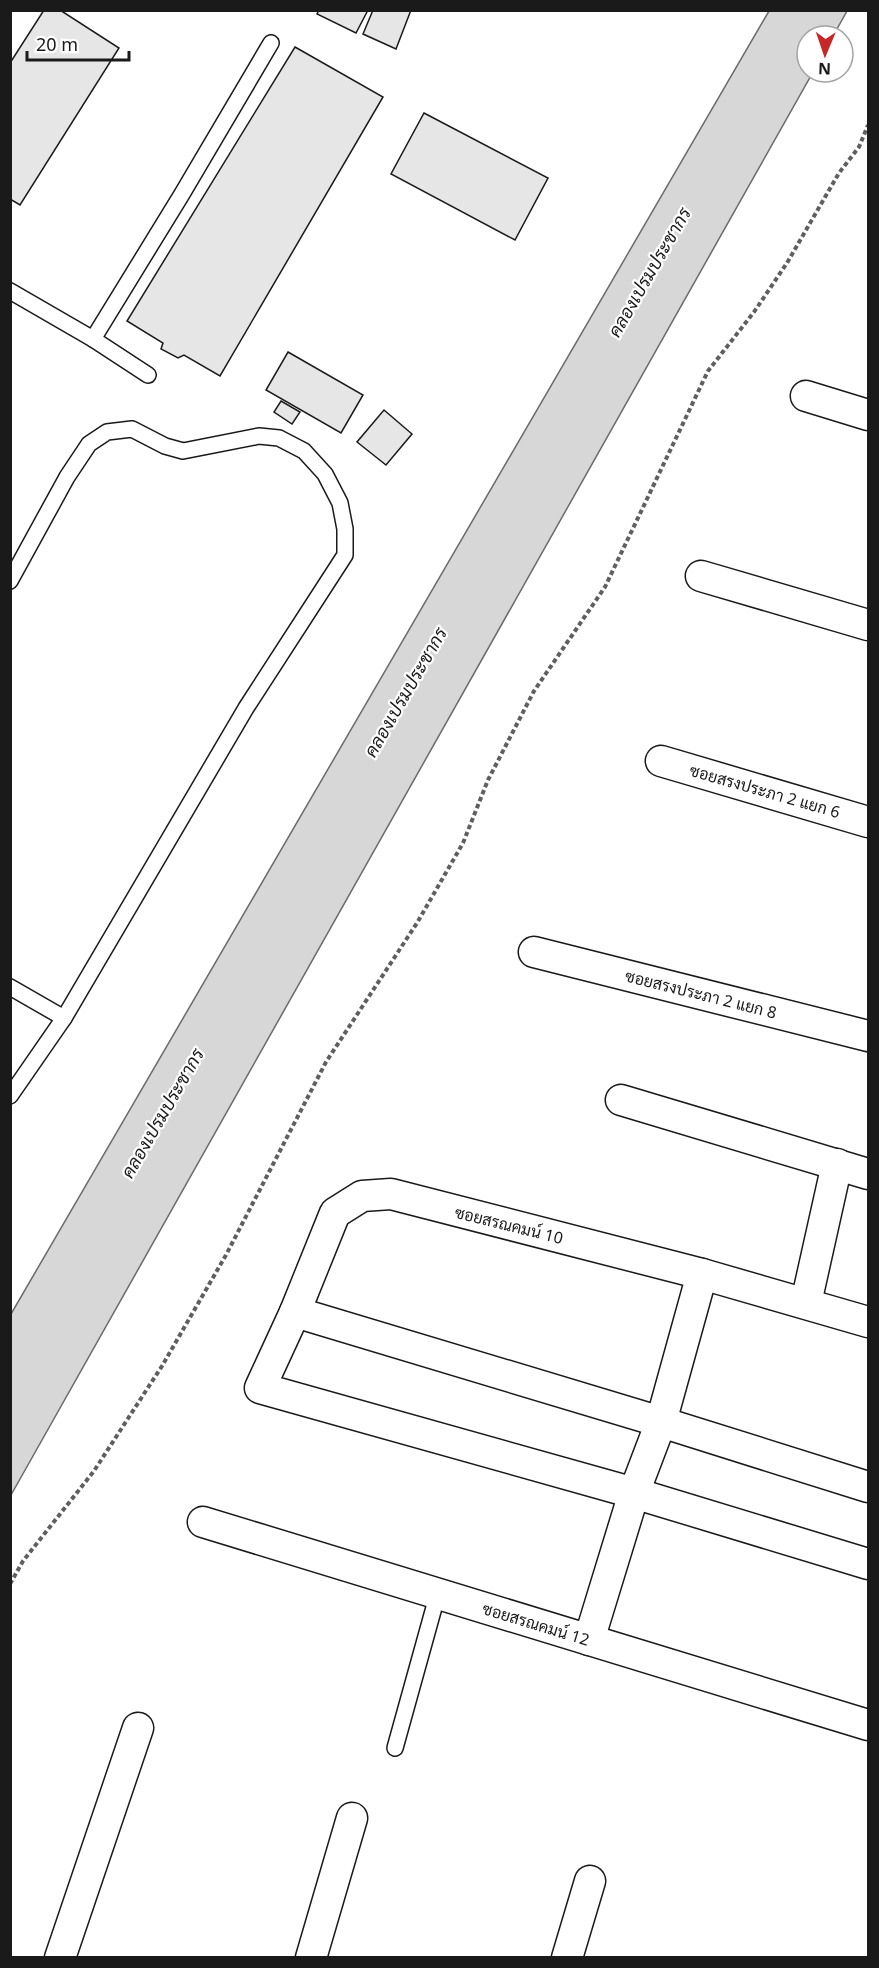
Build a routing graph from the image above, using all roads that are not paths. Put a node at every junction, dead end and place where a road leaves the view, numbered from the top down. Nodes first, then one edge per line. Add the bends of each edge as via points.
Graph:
1 (271, 43) dead end
2 (10, 291) edge
3 (93, 339) junction
4 (148, 375) dead end
5 (806, 396) dead end
6 (868, 415) edge
7 (701, 576) dead end
8 (10, 581) edge
9 (868, 625) edge
10 (661, 761) dead end
11 (868, 822) edge
12 (534, 952) dead end
13 (10, 987) edge
14 (64, 1017) junction
15 (868, 1036) edge
16 (10, 1096) edge
17 (621, 1100) dead end
18 (837, 1164) junction
19 (868, 1174) edge
20 (702, 1274) junction
21 (806, 1303) junction
22 (295, 1312) junction
23 (868, 1322) edge
24 (661, 1422) junction
25 (868, 1487) edge
26 (634, 1493) junction
27 (203, 1522) dead end
28 (868, 1564) edge
29 (438, 1593) junction
30 (589, 1640) junction
31 (868, 1725) edge
32 (138, 1728) dead end
33 (395, 1748) dead end
34 (352, 1818) dead end
35 (590, 1881) dead end
36 (60, 1958) edge
37 (311, 1958) edge
38 (567, 1958) edge

1 - 3 lane
2 - 3 lane
3 - 4 lane
5 - 6 street
7 - 9 street
8 - 14 lane via 67,477 89,444 107,432 132,429 183,451 258,436 279,438 304,451 325,474 340,502 345,555 246,708
10 - 11 street, ซอยสรงประภา 2 แยก 6
12 - 15 street, ซอยสรงประภา 2 แยก 8
13 - 14 lane
14 - 16 lane
17 - 18 street
18 - 19 street
18 - 21 street
20 - 21 street, ซอยสรณคมน์ 10
20 - 22 street, ซอยสรณคมน์ 10 via 391,1194 362,1196 335,1213
20 - 24 street
21 - 23 street, ซอยสรณคมน์ 10
22 - 24 street
22 - 26 street, ซอยสรณคมน์ 10 via 260,1388
24 - 25 street
24 - 26 street
26 - 28 street
26 - 30 street
27 - 29 street, ซอยสรณคมน์ 12
29 - 30 street, ซอยสรณคมน์ 12
29 - 33 lane
30 - 31 street, ซอยสรณคมน์ 12
32 - 36 street
34 - 37 street
35 - 38 street

